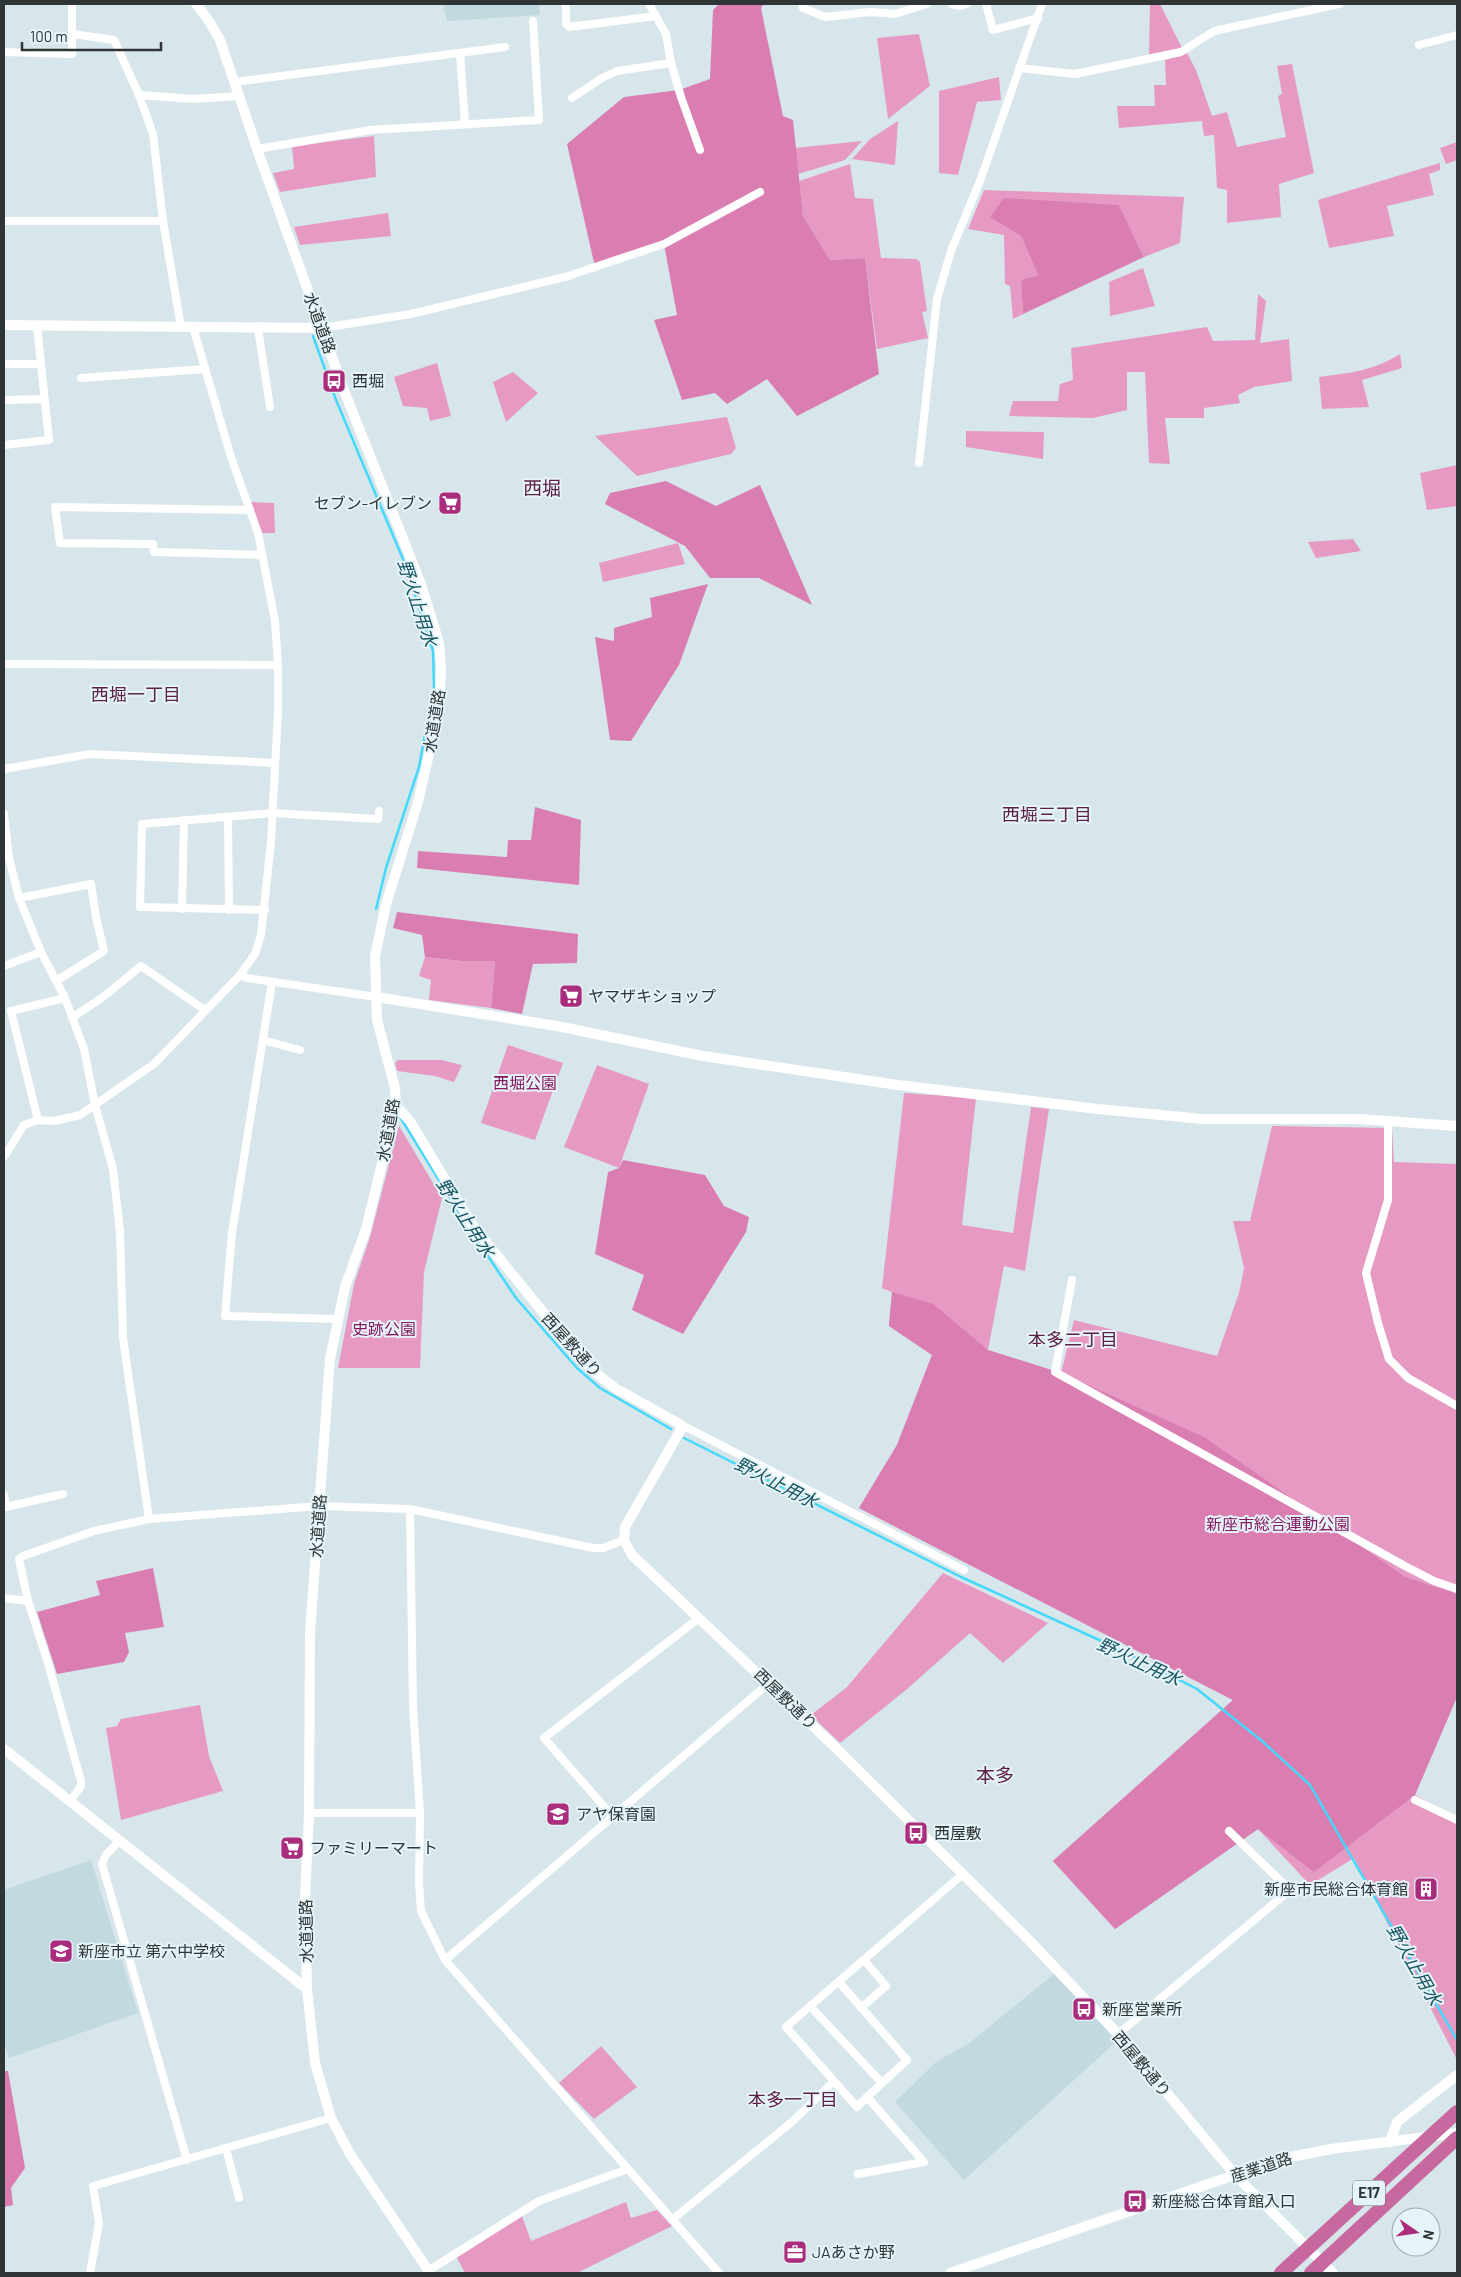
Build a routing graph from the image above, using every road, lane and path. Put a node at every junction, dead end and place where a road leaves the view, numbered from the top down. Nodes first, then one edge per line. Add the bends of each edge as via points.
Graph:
1 (72, 4) edge
2 (196, 4) edge
3 (566, 4) edge
4 (649, 4) edge
5 (802, 4) edge
6 (928, 4) edge
7 (952, 4) edge
8 (967, 4) edge
9 (986, 4) edge
10 (1042, 4) edge
11 (1339, 4) edge
12 (656, 16) junction
13 (1038, 18) junction
14 (533, 21) dead end
15 (72, 34) junction
16 (1457, 35) edge
17 (1419, 45) dead end
18 (505, 47) dead end
19 (4, 52) edge
20 (460, 53) junction
21 (670, 62) junction
22 (1019, 68) junction
23 (234, 82) junction
24 (139, 95) junction
25 (239, 96) junction
26 (572, 98) dead end
27 (464, 124) junction
28 (257, 149) junction
29 (700, 150) dead end
30 (760, 192) dead end
31 (4, 221) edge
32 (163, 221) junction
33 (4, 325) edge
34 (37, 326) junction
35 (181, 327) junction
36 (193, 327) junction
37 (258, 328) junction
38 (322, 328) junction
39 (4, 364) edge
40 (40, 364) junction
41 (205, 369) junction
42 (81, 378) dead end
43 (44, 399) junction
44 (4, 400) edge
45 (270, 407) dead end
46 (4, 445) edge
47 (919, 463) dead end
48 (250, 510) junction
49 (262, 555) junction
50 (4, 664) edge
51 (278, 665) junction
52 (276, 763) junction
53 (4, 769) edge
54 (379, 810) dead end
55 (273, 813) junction
56 (4, 814) edge
57 (228, 817) junction
58 (184, 820) junction
59 (5, 825) edge
60 (6, 859) edge
61 (19, 898) junction
62 (182, 909) junction
63 (229, 910) junction
64 (265, 910) junction
65 (41, 952) junction
66 (4, 966) edge
67 (240, 975) junction
68 (56, 981) junction
69 (272, 982) junction
70 (376, 996) junction
71 (65, 998) junction
72 (205, 1010) junction
73 (8, 1012) edge
74 (73, 1017) junction
75 (263, 1040) junction
76 (300, 1050) dead end
77 (96, 1105) junction
78 (396, 1106) junction
79 (38, 1120) junction
80 (1388, 1121) junction
81 (1457, 1126) edge
82 (4, 1156) edge
83 (1072, 1280) dead end
84 (338, 1319) junction
85 (1457, 1406) edge
86 (680, 1424) junction
87 (63, 1494) dead end
88 (4, 1495) edge
89 (319, 1506) junction
90 (410, 1509) junction
91 (149, 1519) junction
92 (624, 1540) junction
93 (964, 1570) dead end
94 (1457, 1589) edge
95 (4, 1598) edge
96 (28, 1601) junction
97 (699, 1618) junction
98 (769, 1683) junction
99 (4, 1749) edge
100 (1415, 1800) dead end
101 (70, 1802) junction
102 (420, 1812) junction
103 (309, 1813) junction
104 (614, 1818) junction
105 (1457, 1820) edge
106 (1229, 1831) dead end
107 (119, 1841) junction
108 (963, 1874) junction
109 (445, 1960) junction
110 (864, 1960) junction
111 (839, 1982) junction
112 (307, 1989) junction
113 (810, 2006) junction
114 (862, 2008) junction
115 (1118, 2034) junction
116 (1457, 2076) edge
117 (833, 2082) junction
118 (882, 2083) junction
119 (868, 2097) junction
120 (1457, 2112) edge
121 (331, 2118) junction
122 (1457, 2133) edge
123 (1457, 2138) edge
124 (1390, 2142) junction
125 (226, 2149) junction
126 (187, 2160) junction
127 (628, 2169) junction
128 (858, 2174) dead end
129 (1235, 2175) junction
130 (239, 2198) dead end
131 (672, 2219) junction
132 (429, 2272) edge
133 (90, 2273) edge
134 (719, 2273) edge
135 (950, 2273) edge
136 (1280, 2273) edge
137 (1310, 2273) edge
138 (1332, 2273) edge

1 - 15 street
2 - 23 street, 水道道路 via 215,30
3 - 12 street via 566,24 569,27
4 - 12 street
5 - 6 street via 803,8 825,17 870,12 895,14
7 - 8 street
9 - 13 street via 993,30
10 - 13 street
11 - 22 street via 1214,31 1181,52 1074,74
12 - 21 street via 666,34
13 - 22 street
14 - 27 street via 539,120
15 - 19 street via 72,54
15 - 24 street via 114,40
16 - 17 street
18 - 20 street
20 - 23 street
20 - 27 street
21 - 26 street via 617,71
21 - 29 street
22 - 47 street via 980,181 951,251 937,299
23 - 25 street, 水道道路
24 - 25 street
24 - 32 street via 153,134
25 - 28 street, 水道道路
27 - 28 street via 372,130
28 - 38 street, 水道道路
30 - 38 street via 664,244 565,277 411,314
31 - 32 street
32 - 35 street
33 - 34 street
34 - 35 street
34 - 40 street
35 - 36 street
36 - 37 street
36 - 41 street
37 - 38 street
37 - 45 street
38 - 70 street, 水道道路 via 430,611 442,667 426,770 377,940
39 - 40 street
40 - 43 street
41 - 42 street
41 - 48 street
43 - 44 street
43 - 46 street via 49,440
48 - 49 street
48 - 49 street via 55,507 60,543 153,544 154,552
49 - 51 street via 275,621
50 - 51 street
51 - 52 street
52 - 53 street via 90,754
52 - 55 street
54 - 55 street via 378,819
55 - 57 street
55 - 64 street
56 - 59 street
57 - 58 street
57 - 63 street
58 - 62 street
58 - 62 street via 142,824 140,907
59 - 60 street
60 - 61 street
61 - 65 street
61 - 68 street via 91,884 104,951
62 - 63 street
63 - 64 street
64 - 67 street via 255,954
65 - 66 street
65 - 68 street
67 - 69 street
67 - 72 street
68 - 71 street
69 - 70 street
69 - 75 street
70 - 78 street, 水道道路
70 - 80 street via 557,1026 703,1056 898,1084 1203,1120
71 - 73 street
71 - 74 street
72 - 74 street via 141,966
72 - 77 street via 154,1064
73 - 79 street
74 - 77 street via 84,1049
75 - 76 street
75 - 84 street via 232,1233 225,1316
77 - 79 street via 80,1116 54,1121
77 - 91 street via 113,1169 120,1232 123,1338
78 - 84 street, 水道道路 via 370,1214 350,1270
78 - 86 street, 西屋敷通り via 410,1121 473,1226 577,1354 615,1388
79 - 82 street via 24,1125
80 - 81 street
80 - 85 street via 1388,1200 1366,1273 1378,1323 1389,1359 1408,1378
83 - 94 street via 1055,1372 1412,1570
84 - 89 street, 水道道路 via 330,1359
86 - 92 street via 680,1431 630,1517
86 - 93 street
87 - 88 street via 6,1507
89 - 90 street
89 - 91 street
89 - 103 street, 水道道路 via 310,1632
90 - 92 street via 593,1548
90 - 102 street via 413,1707
91 - 96 street via 94,1531 23,1556 19,1559
92 - 97 street, 西屋敷通り via 632,1555
95 - 96 street
96 - 101 street via 81,1781
97 - 98 street, 西屋敷通り
97 - 104 street via 544,1738
98 - 104 street
98 - 108 street, 西屋敷通り
99 - 101 street
100 - 105 street
101 - 107 street
102 - 103 street
102 - 109 street via 421,1911
103 - 112 street, 水道道路 via 305,1899
104 - 109 street
106 - 115 street via 1290,1890
107 - 112 street
107 - 126 street via 102,1864
108 - 110 street
108 - 115 street, 西屋敷通り
109 - 127 street
110 - 111 street
110 - 114 street via 886,1986
111 - 113 street
111 - 114 street
112 - 121 street, 水道道路 via 315,2063
113 - 117 street via 786,2027
113 - 118 street
114 - 118 street via 907,2060
115 - 129 street, 西屋敷通り
116 - 124 street via 1402,2117
117 - 119 street via 857,2107
117 - 131 street via 793,2121
118 - 119 street
119 - 128 street via 924,2162
120 - 136 highway, E17
121 - 125 street
121 - 132 street, 水道道路 via 350,2154
122 - 124 street, 産業道路
123 - 137 highway, E17
124 - 129 street, 産業道路 via 1281,2159
125 - 126 street
125 - 130 street
126 - 133 street via 93,2186 99,2223
127 - 131 street
127 - 132 street via 538,2201
129 - 135 street, 産業道路
129 - 138 street, 西屋敷通り
131 - 134 street

